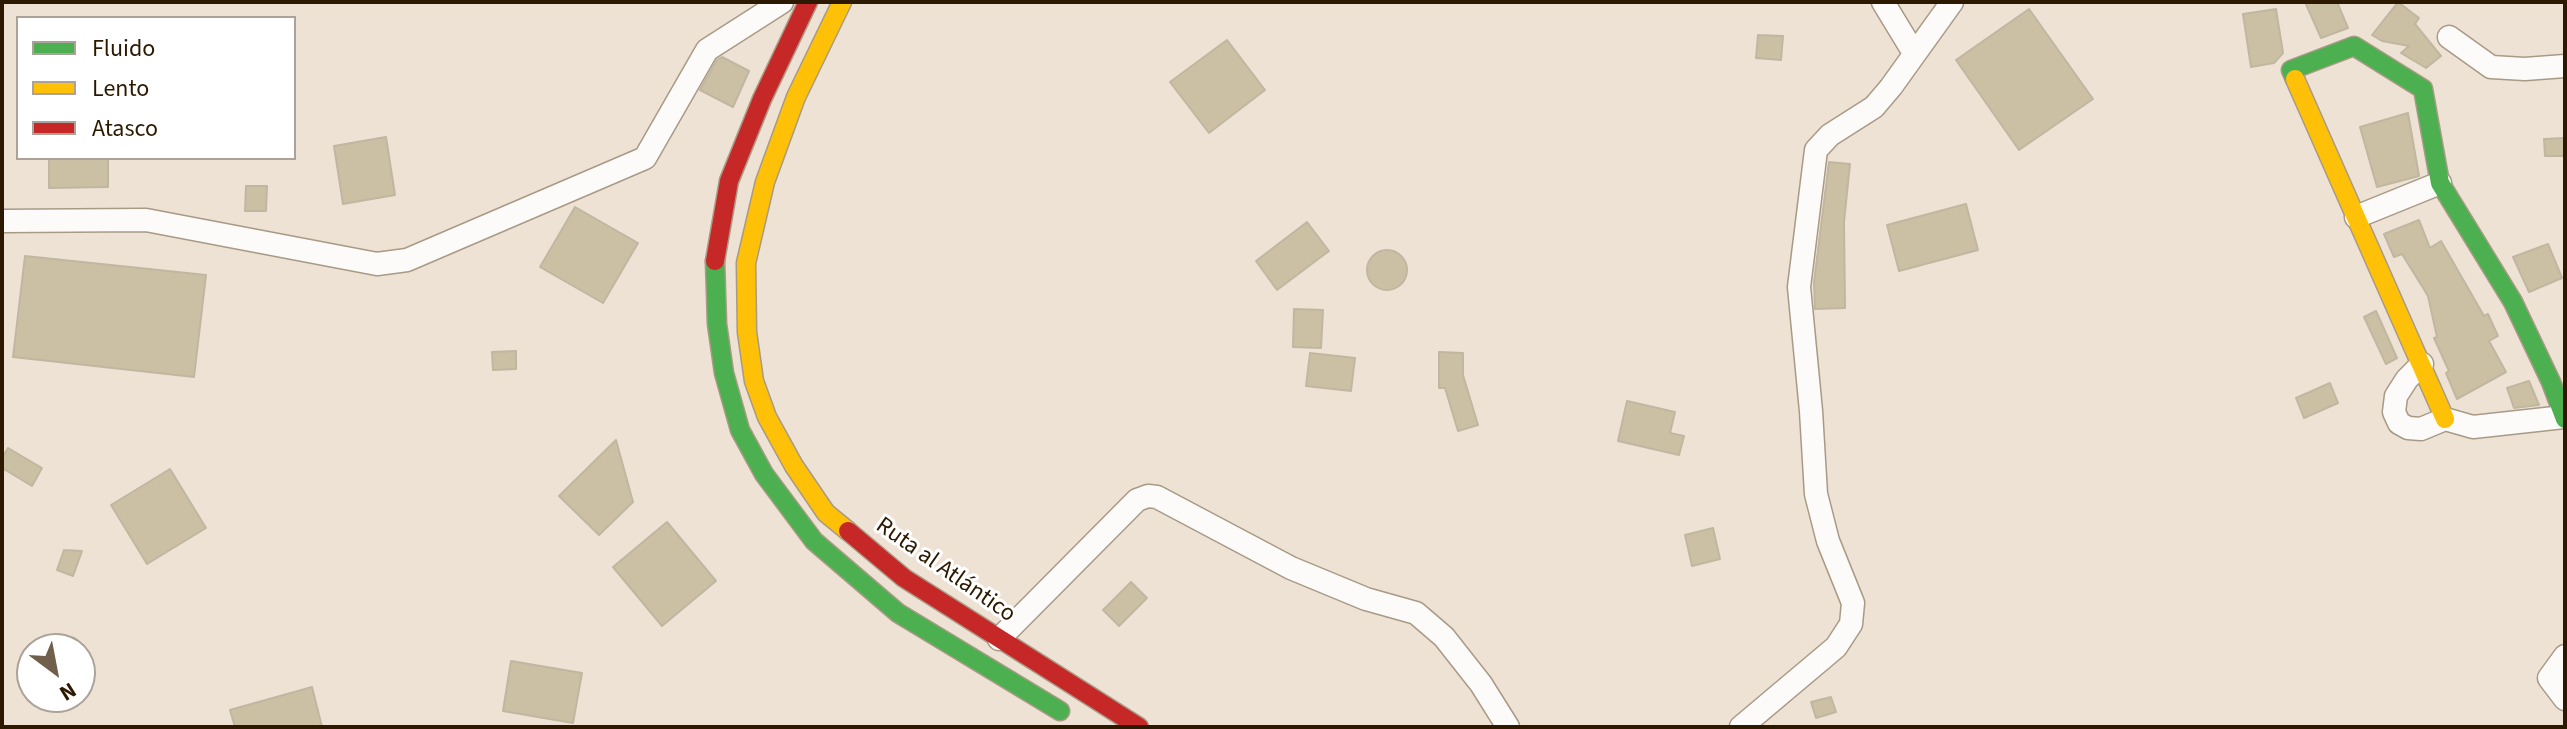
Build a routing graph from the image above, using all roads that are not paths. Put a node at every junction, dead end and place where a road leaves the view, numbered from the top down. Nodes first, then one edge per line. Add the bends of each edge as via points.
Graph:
1 (782, 2) edge
2 (808, 2) edge
3 (842, 2) edge
4 (1883, 2) edge
5 (1952, 2) edge
6 (2449, 37) dead end
7 (1914, 53) junction
8 (2565, 66) edge
9 (2440, 183) junction
10 (2356, 217) junction
11 (2, 221) edge
12 (2422, 364) junction
13 (2558, 381) edge
14 (2564, 418) edge
15 (2445, 419) junction
16 (999, 639) junction
17 (2565, 656) edge
18 (2565, 699) edge
19 (1073, 719) dead end
20 (1139, 727) edge
21 (1508, 727) edge
22 (1741, 727) edge

1 - 11 street via 707,50 645,158 407,260 377,264 146,220
2 - 19 main road via 729,181 715,255 717,324 740,430 764,474 814,541 898,613
3 - 16 main road, Ruta al Atlántico via 796,97 765,182 746,263 754,381 767,417 826,513 904,578
4 - 7 street
5 - 7 street
6 - 8 street via 2491,67
7 - 22 street via 1874,107 1816,150 1799,287 1816,494 1853,603 1851,624 1836,647
9 - 10 street
9 - 10 main road via 2423,89 2354,46 2291,70
9 - 13 main road
10 - 12 main road
12 - 15 main road
12 - 15 street via 2396,396 2394,412 2408,428 2421,429
13 - 14 main road
14 - 15 street via 2473,427
16 - 20 main road, Ruta al Atlántico
16 - 21 street via 1137,500 1157,497 1291,568 1416,613 1444,637
17 - 18 street via 2549,678

